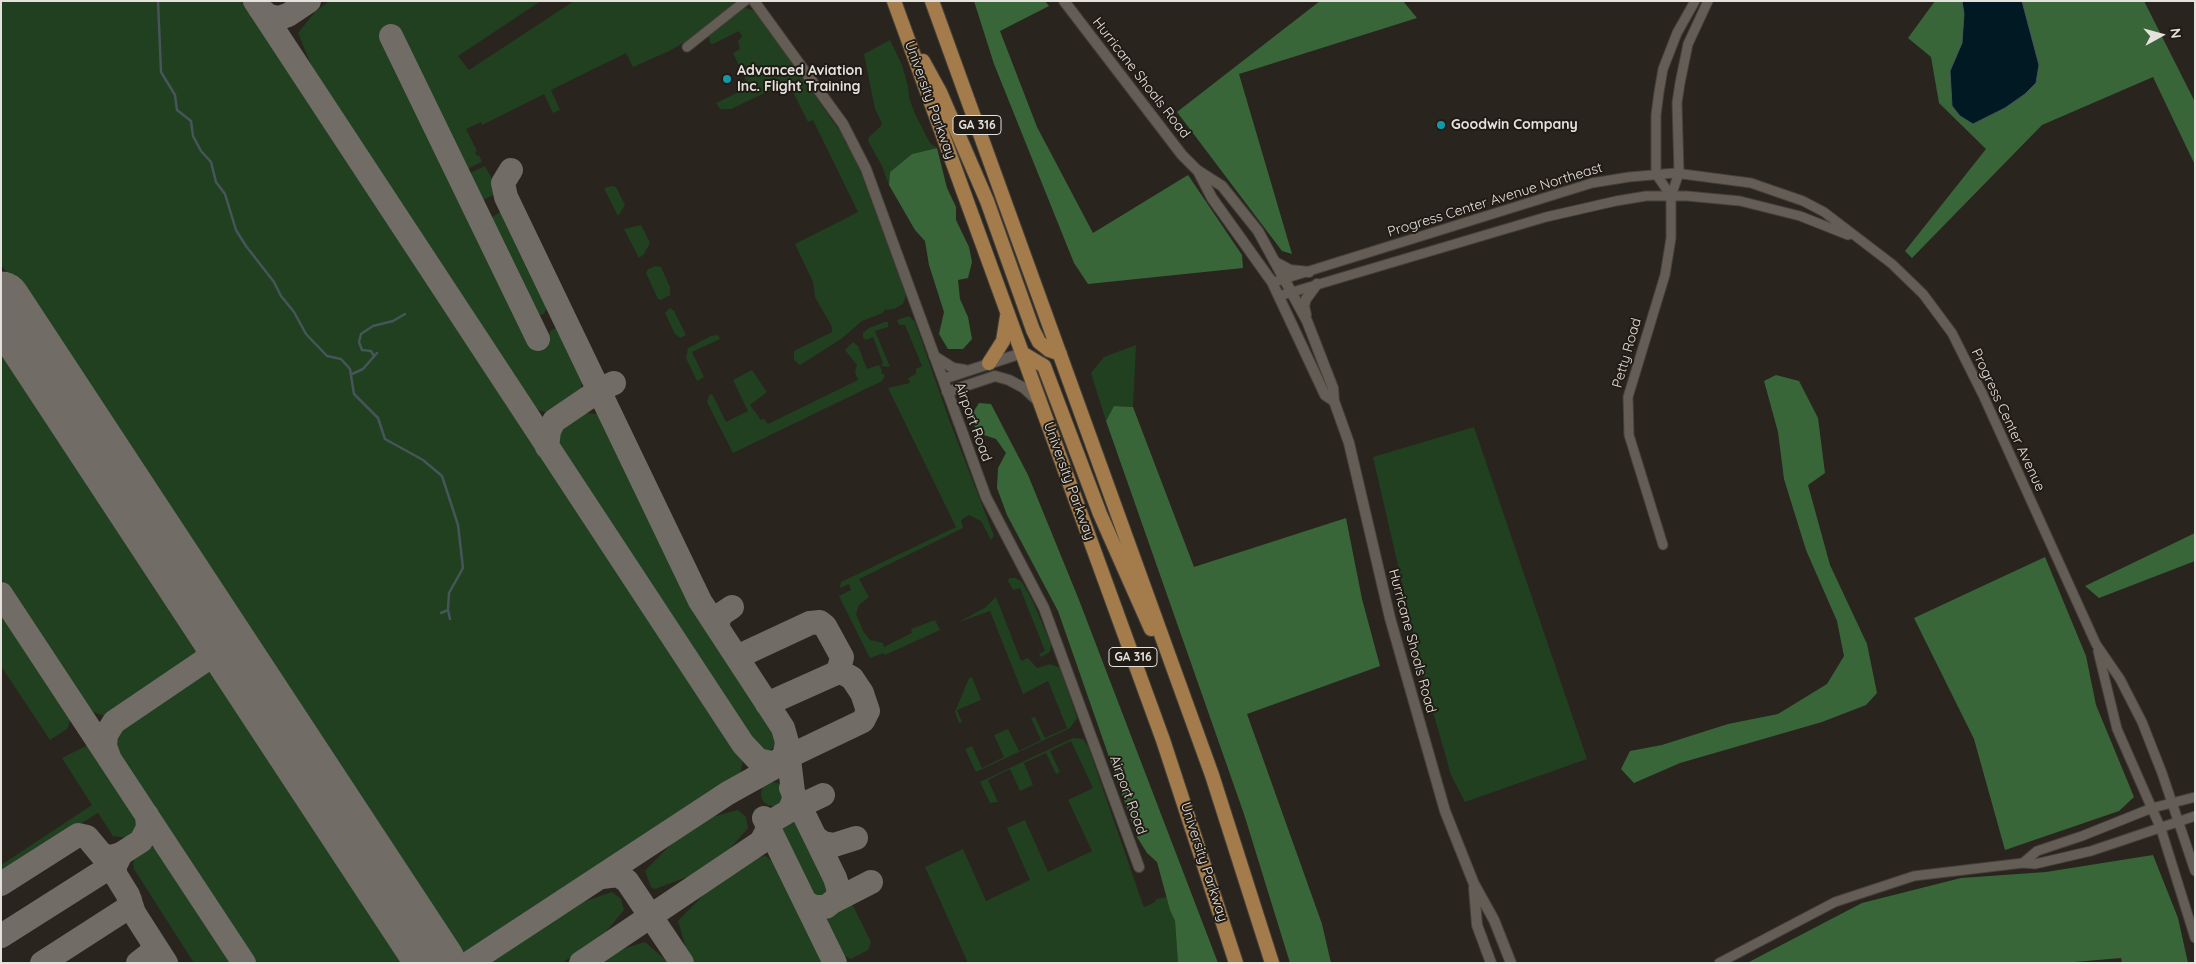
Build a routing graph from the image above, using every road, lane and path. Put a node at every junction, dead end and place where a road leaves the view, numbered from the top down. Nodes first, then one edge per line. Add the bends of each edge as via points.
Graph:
1 (745, 1) edge
2 (754, 1) edge
3 (894, 1) edge
4 (932, 1) edge
5 (1064, 1) edge
6 (1696, 1) edge
7 (1708, 1) edge
8 (904, 29) junction
9 (687, 47) dead end
10 (1197, 170) junction
11 (1679, 173) junction
12 (1656, 174) junction
13 (1671, 196) junction
14 (1856, 238) junction
15 (1274, 261) junction
16 (1309, 272) junction
17 (1283, 279) junction
18 (1272, 282) junction
19 (1317, 284) junction
20 (1290, 291) junction
21 (1280, 296) junction
22 (1007, 310) junction
23 (1307, 321) junction
24 (1022, 353) junction
25 (1060, 354) junction
26 (934, 356) junction
27 (989, 364) junction
28 (968, 370) junction
29 (942, 378) junction
30 (947, 392) junction
31 (1334, 401) junction
32 (1041, 405) junction
33 (1663, 545) dead end
34 (2096, 644) junction
35 (1179, 682) junction
36 (2195, 797) edge
37 (2171, 802) junction
38 (2152, 808) junction
39 (2195, 816) edge
40 (2178, 822) junction
41 (2160, 829) junction
42 (2023, 863) junction
43 (1139, 867) dead end
44 (2195, 871) edge
45 (1474, 884) junction
46 (2195, 938) edge
47 (1236, 963) edge
48 (1272, 963) edge
49 (1491, 963) edge
50 (1511, 963) edge
51 (1720, 963) edge

1 - 9 street
2 - 26 street, Airport Road via 843,124 857,149
3 - 8 highway, University Parkway / GA 316
4 - 25 highway, GA 316
5 - 10 street, Hurricane Shoals Road via 1182,155
6 - 12 street via 1677,33 1663,69 1656,114
7 - 11 street, Petty Road via 1683,64 1678,104
8 - 22 highway, University Parkway / GA 316
8 - 25 highway via 940,92 974,170 1033,330 1039,342
10 - 15 street, Hurricane Shoals Road via 1222,186 1258,232
10 - 18 street, Hurricane Shoals Road via 1212,198
11 - 12 street, Progress Center Avenue Northeast
11 - 13 street, Petty Road
11 - 14 street, Progress Center Avenue Northeast via 1751,182 1824,212
12 - 13 street
12 - 16 street, Progress Center Avenue Northeast via 1592,183
13 - 14 street via 1740,201 1791,214
13 - 19 street via 1626,199 1546,217
13 - 33 street, Petty Road via 1671,238 1665,275 1628,397 1629,434
14 - 34 street, Progress Center Avenue via 1892,264 1923,294 1952,333 1984,395
15 - 16 street via 1290,270
15 - 17 street, Hurricane Shoals Road
16 - 17 street, Progress Center Avenue Northeast
17 - 18 street, Progress Center Avenue Northeast
17 - 20 street, Hurricane Shoals Road
18 - 21 street, Hurricane Shoals Road
19 - 20 street
19 - 23 street via 1304,306
20 - 21 street
20 - 23 street, Hurricane Shoals Road
21 - 31 street, Hurricane Shoals Road via 1325,395
22 - 24 highway, University Parkway / GA 316
22 - 27 highway via 1004,341
23 - 31 street, Hurricane Shoals Road via 1333,388
24 - 27 street
24 - 32 highway, University Parkway / GA 316
24 - 35 highway via 1044,366 1100,514 1160,648
25 - 35 highway, GA 316
26 - 28 street via 953,368
26 - 29 street, Airport Road
27 - 28 street
28 - 29 street
29 - 30 street, Airport Road
30 - 32 street via 995,376 1024,388
30 - 43 street, Airport Road via 996,518 1052,627
31 - 45 street, Hurricane Shoals Road via 1349,443 1390,618 1423,736 1445,811
32 - 47 highway, University Parkway / GA 316 via 1163,740
34 - 37 street, Progress Center Avenue via 2120,679 2142,722
34 - 38 street, Progress Center Avenue via 2117,729
35 - 48 highway, GA 316 via 1233,836
36 - 37 street
37 - 38 street
37 - 40 street, Progress Center Avenue
38 - 41 street, Progress Center Avenue
38 - 42 street via 2037,851
39 - 40 street
40 - 41 street
40 - 44 street, Progress Center Avenue
41 - 42 street via 2082,853 2034,864
41 - 46 street, Progress Center Avenue
42 - 51 street via 1914,876 1835,902
45 - 49 street, Hurricane Shoals Road via 1477,925
45 - 50 street, Hurricane Shoals Road via 1494,920

